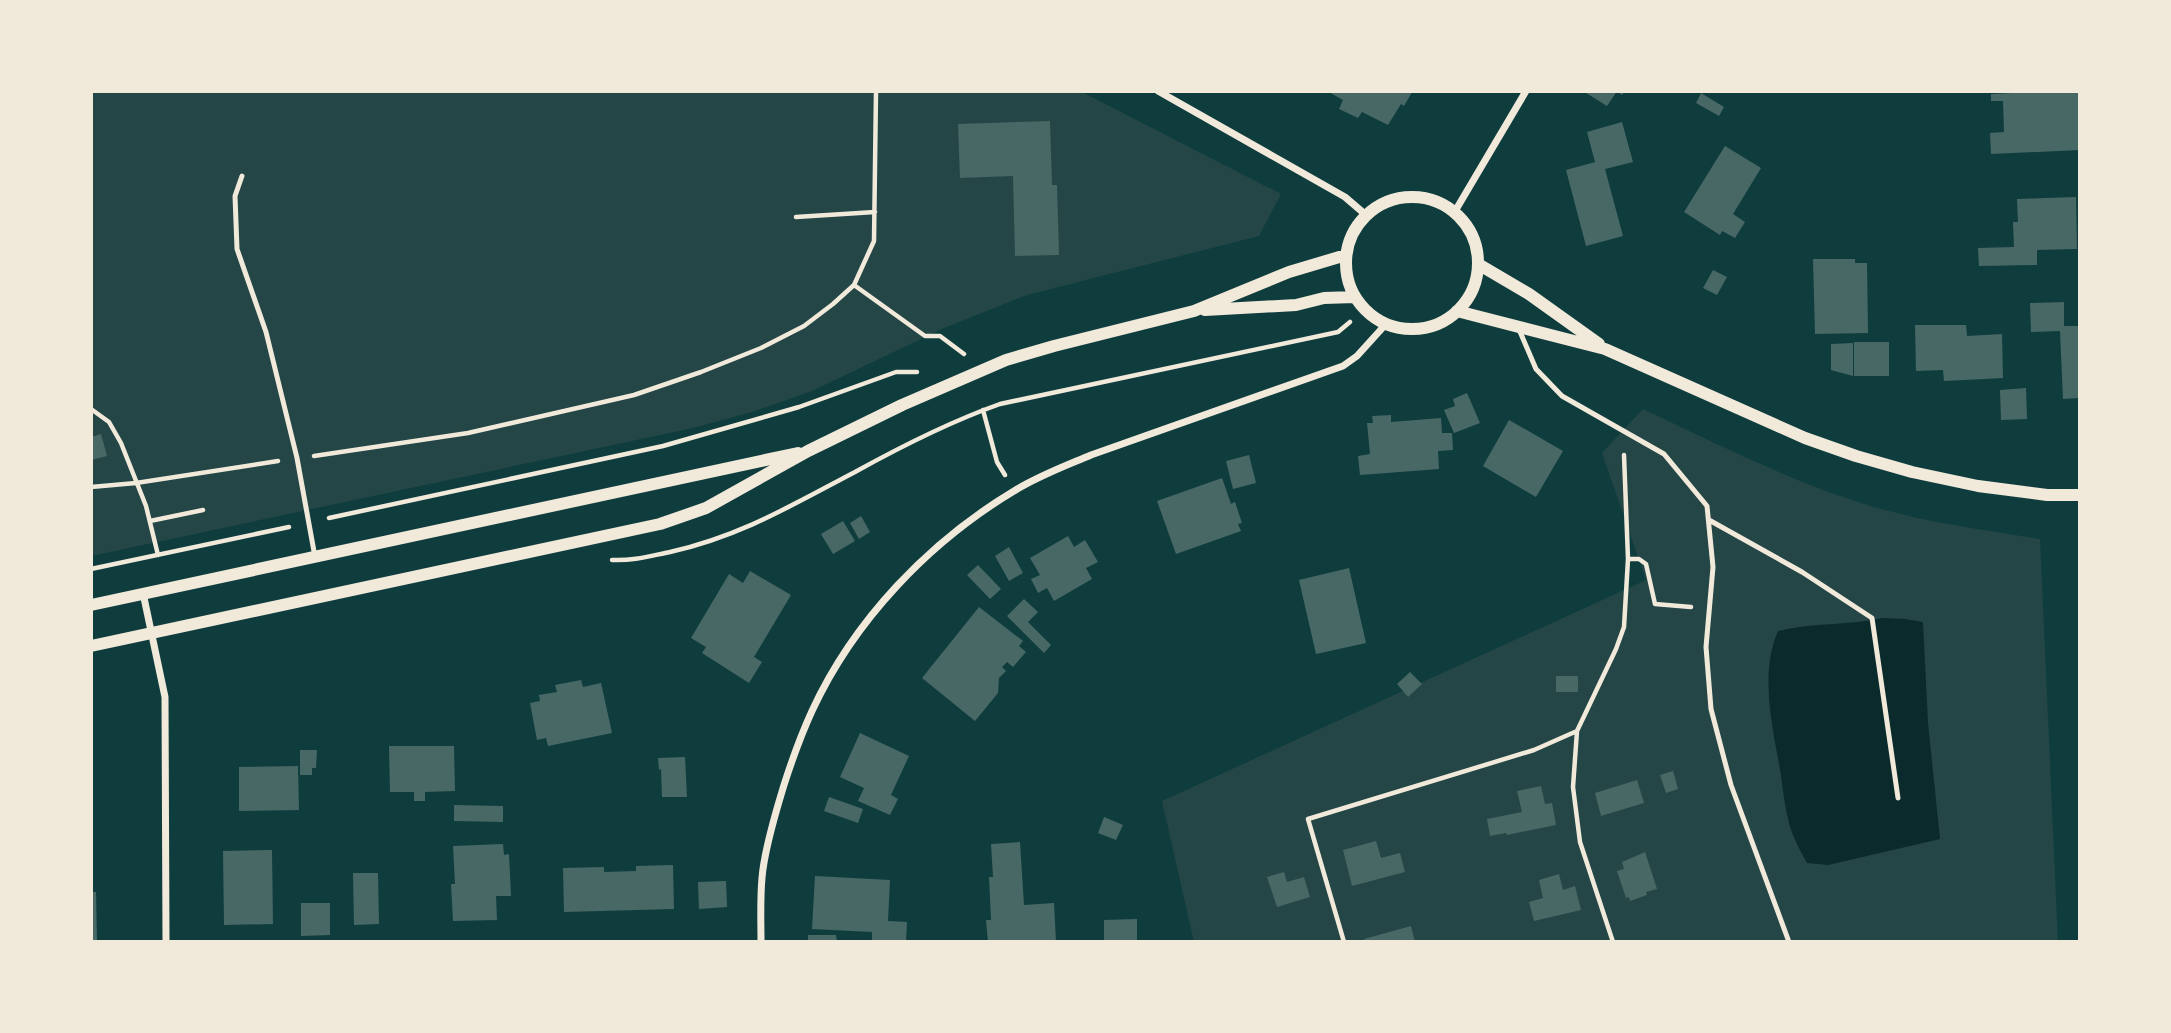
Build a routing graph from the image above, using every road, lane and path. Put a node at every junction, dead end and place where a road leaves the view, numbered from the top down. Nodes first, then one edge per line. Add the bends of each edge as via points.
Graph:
1 (876, 91) edge
2 (1158, 91) edge
3 (1526, 91) edge
4 (242, 176) dead end
5 (875, 212) junction
6 (1454, 213) junction
7 (1366, 215) junction
8 (796, 217) dead end
9 (1346, 255) junction
10 (1478, 264) junction
11 (854, 285) junction
12 (1355, 297) junction
13 (1194, 311) junction
14 (1366, 311) junction
15 (1457, 311) junction
16 (1386, 324) junction
17 (1517, 325) junction
18 (1605, 349) junction
19 (984, 369) junction
20 (921, 372) dead end
21 (91, 409) edge
22 (983, 410) junction
23 (1623, 430) junction
24 (808, 451) junction
25 (994, 453) dead end
26 (297, 458) junction
27 (136, 483) junction
28 (91, 487) edge
29 (2080, 495) edge
30 (203, 510) dead end
31 (1709, 520) junction
32 (150, 521) junction
33 (308, 523) junction
34 (158, 555) junction
35 (315, 556) junction
36 (1628, 559) junction
37 (604, 560) dead end
38 (91, 569) edge
39 (143, 593) junction
40 (91, 605) edge
41 (1709, 608) junction
42 (152, 633) junction
43 (91, 646) edge
44 (1577, 732) junction
45 (1898, 798) dead end
46 (166, 942) edge
47 (761, 942) edge
48 (1344, 942) edge
49 (1613, 942) edge
50 (1789, 942) edge

1 - 5 path
2 - 7 street via 1345,197
3 - 6 street
4 - 26 lane via 235,196 237,249 267,332
5 - 8 path
5 - 11 path via 874,241
6 - 7 street via 1411,197 1389,201
6 - 10 street via 1472,237
7 - 9 street
9 - 12 street via 1347,277
9 - 13 street via 1289,272
10 - 15 street via 1471,293
10 - 18 street
11 - 19 path via 925,336 940,336
11 - 26 path via 804,326 761,348 634,395 468,433
12 - 13 street
12 - 14 street
13 - 19 street via 1054,345
14 - 16 street
14 - 22 path via 1338,332
15 - 16 street via 1427,328 1407,330
15 - 17 street
16 - 47 street via 1343,366 1052,471 981,512 920,561 856,636 808,719 778,805 762,876
17 - 18 street
17 - 23 lane via 1536,369 1562,396
18 - 29 street via 1856,456 1978,486
19 - 24 street
20 - 33 path via 896,372 799,407 663,446
21 - 27 path via 109,422
22 - 25 path
22 - 37 path via 903,446 766,520 718,539 630,561
23 - 31 lane via 1664,454 1707,506
23 - 36 path
24 - 35 street
24 - 42 street via 706,508 660,524
26 - 27 path
26 - 33 lane
27 - 28 path
27 - 32 path
30 - 32 path
31 - 41 lane via 1713,567
31 - 45 lane via 1872,618
32 - 34 path
33 - 34 path
33 - 35 lane
34 - 38 path
35 - 39 street
36 - 41 path via 1639,559 1647,566 1655,604
36 - 44 path via 1624,628
39 - 40 street
39 - 42 street
41 - 50 lane via 1706,647 1711,709 1731,785
42 - 43 street
42 - 46 street via 165,696
44 - 48 path via 1534,750 1308,819
44 - 49 path via 1573,787 1580,842

